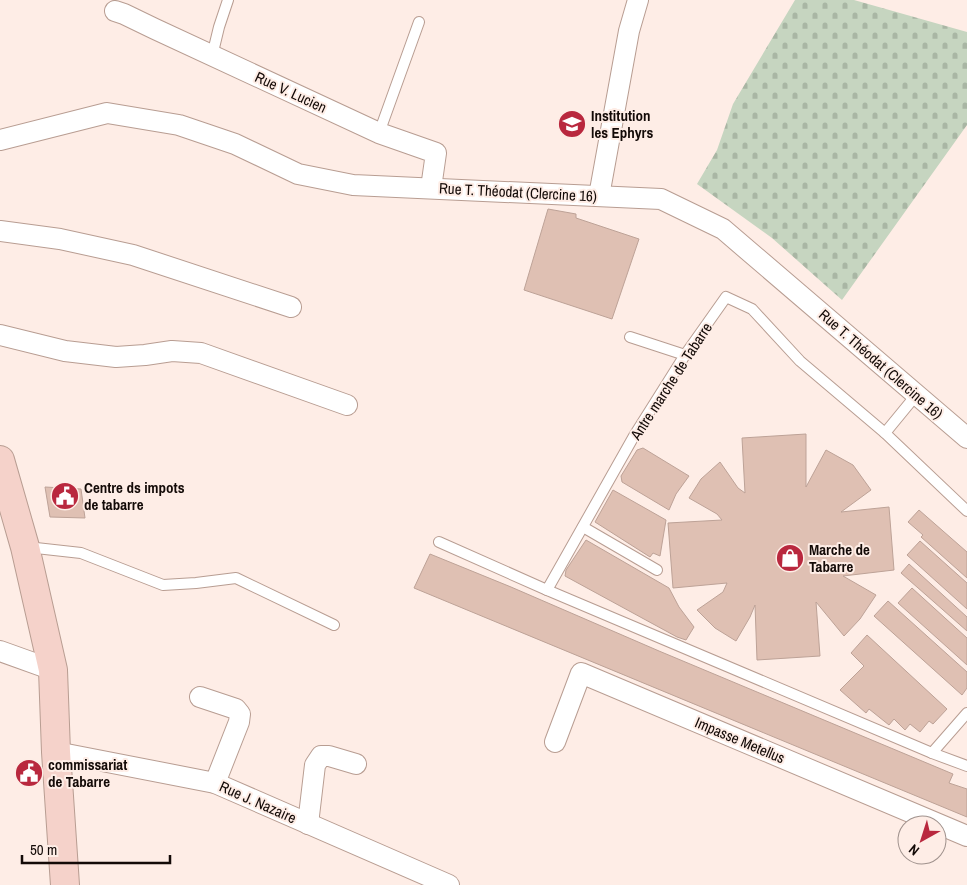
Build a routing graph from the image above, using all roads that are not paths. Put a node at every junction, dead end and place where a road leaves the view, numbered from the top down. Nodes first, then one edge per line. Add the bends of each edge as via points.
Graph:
1 (228, 0) edge
2 (638, 0) edge
3 (115, 11) dead end
4 (419, 22) dead end
5 (212, 56) junction
6 (379, 133) junction
7 (0, 140) edge
8 (431, 188) junction
9 (599, 196) junction
10 (0, 231) edge
11 (291, 307) dead end
12 (0, 335) edge
13 (630, 338) dead end
14 (686, 355) junction
15 (917, 394) junction
16 (348, 405) dead end
17 (885, 433) junction
18 (967, 438) edge
19 (0, 460) edge
20 (967, 512) edge
21 (583, 527) junction
22 (439, 542) dead end
23 (25, 546) junction
24 (657, 570) dead end
25 (547, 590) junction
26 (334, 625) dead end
27 (0, 651) edge
28 (53, 670) junction
29 (200, 697) dead end
30 (967, 712) edge
31 (555, 742) dead end
32 (56, 752) junction
33 (932, 753) junction
34 (356, 764) dead end
35 (967, 766) edge
36 (215, 783) junction
37 (308, 824) junction
38 (967, 836) edge
39 (65, 885) edge
40 (449, 885) edge

1 - 5 lane
2 - 9 street via 629,31
3 - 5 street, Rue V. Lucien
4 - 6 lane
5 - 6 street, Rue V. Lucien
6 - 8 street, Rue V. Lucien via 436,152
7 - 8 street, Rue T. Théodat (Clercine 16) via 107,113 179,125 235,144 298,174 353,185
8 - 9 street, Rue T. Théodat (Clercine 16)
9 - 15 street, Rue T. Théodat (Clercine 16) via 661,199 723,229
10 - 11 street via 133,254
12 - 16 street via 65,351 116,357 172,351 202,354
13 - 14 lane
14 - 17 lane, Antre marche de Tabarre via 726,297 752,309 800,361
14 - 21 lane, Antre marche de Tabarre via 634,436
15 - 17 lane
15 - 18 street, Rue T. Théodat (Clercine 16)
17 - 20 lane
19 - 23 main road
21 - 24 lane
21 - 25 lane, Antre marche de Tabarre
22 - 25 lane
23 - 26 lane via 81,553 163,584 236,578
23 - 28 main road
25 - 33 lane
27 - 28 street
28 - 32 main road
29 - 36 street via 236,709 240,714
30 - 33 lane
31 - 38 street, Impasse Metellus via 581,673
32 - 36 street, Rue J. Nazaire
32 - 39 main road
33 - 35 lane
34 - 37 street via 321,756 315,765
36 - 37 street, Rue J. Nazaire
37 - 40 street, Rue J. Nazaire

